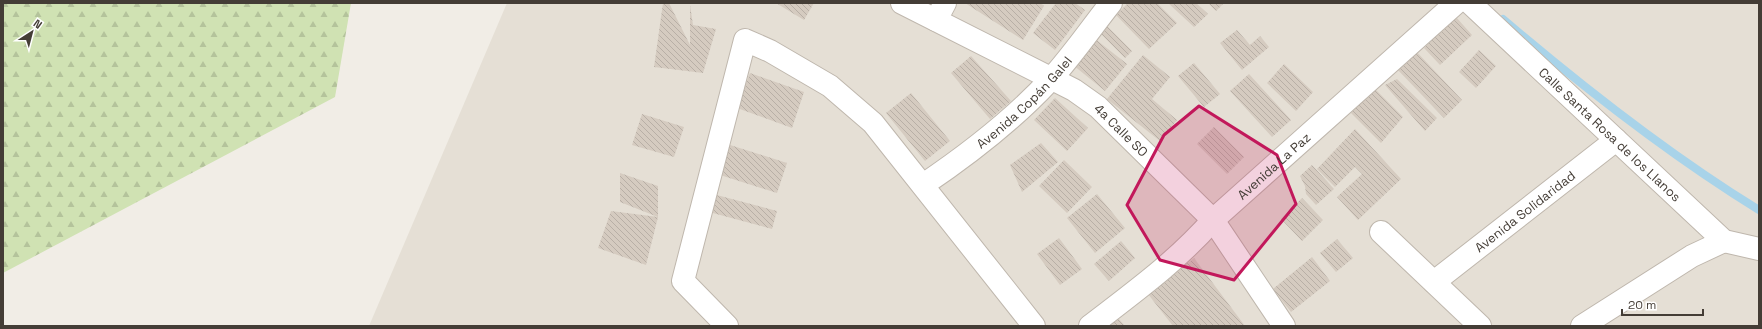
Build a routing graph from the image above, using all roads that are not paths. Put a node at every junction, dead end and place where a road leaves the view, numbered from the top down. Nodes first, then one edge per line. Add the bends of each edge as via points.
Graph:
1 (902, 3) edge
2 (1111, 3) edge
3 (1456, 3) edge
4 (1470, 3) edge
5 (941, 12) edge
6 (1051, 79) junction
7 (1616, 140) junction
8 (923, 185) junction
9 (1213, 220) junction
10 (1381, 232) dead end
11 (1724, 241) junction
12 (1759, 249) edge
13 (1434, 282) junction
14 (727, 326) edge
15 (1034, 326) edge
16 (1090, 326) edge
17 (1284, 326) edge
18 (1480, 326) edge
19 (1582, 326) edge

1 - 5 street, 4a Calle SO
2 - 6 street, Avenida Copán Galel
3 - 9 street, Avenida La Paz
4 - 7 street, Calle Santa Rosa de los Llanos
5 - 6 street, 4a Calle SO
6 - 8 street, Avenida Copán Galel via 1012,118 969,154
6 - 9 street, 4a Calle SO via 1074,90 1098,107
7 - 11 street, Calle Santa Rosa de los Llanos
7 - 13 street, Avenida Solidaridad
8 - 14 street via 873,123 835,91 770,51 745,40 684,281
8 - 15 street
9 - 16 street, Avenida La Paz via 1164,269
9 - 17 street, 4a Calle SO
10 - 13 street
11 - 12 street
11 - 19 street via 1692,256
13 - 18 street

